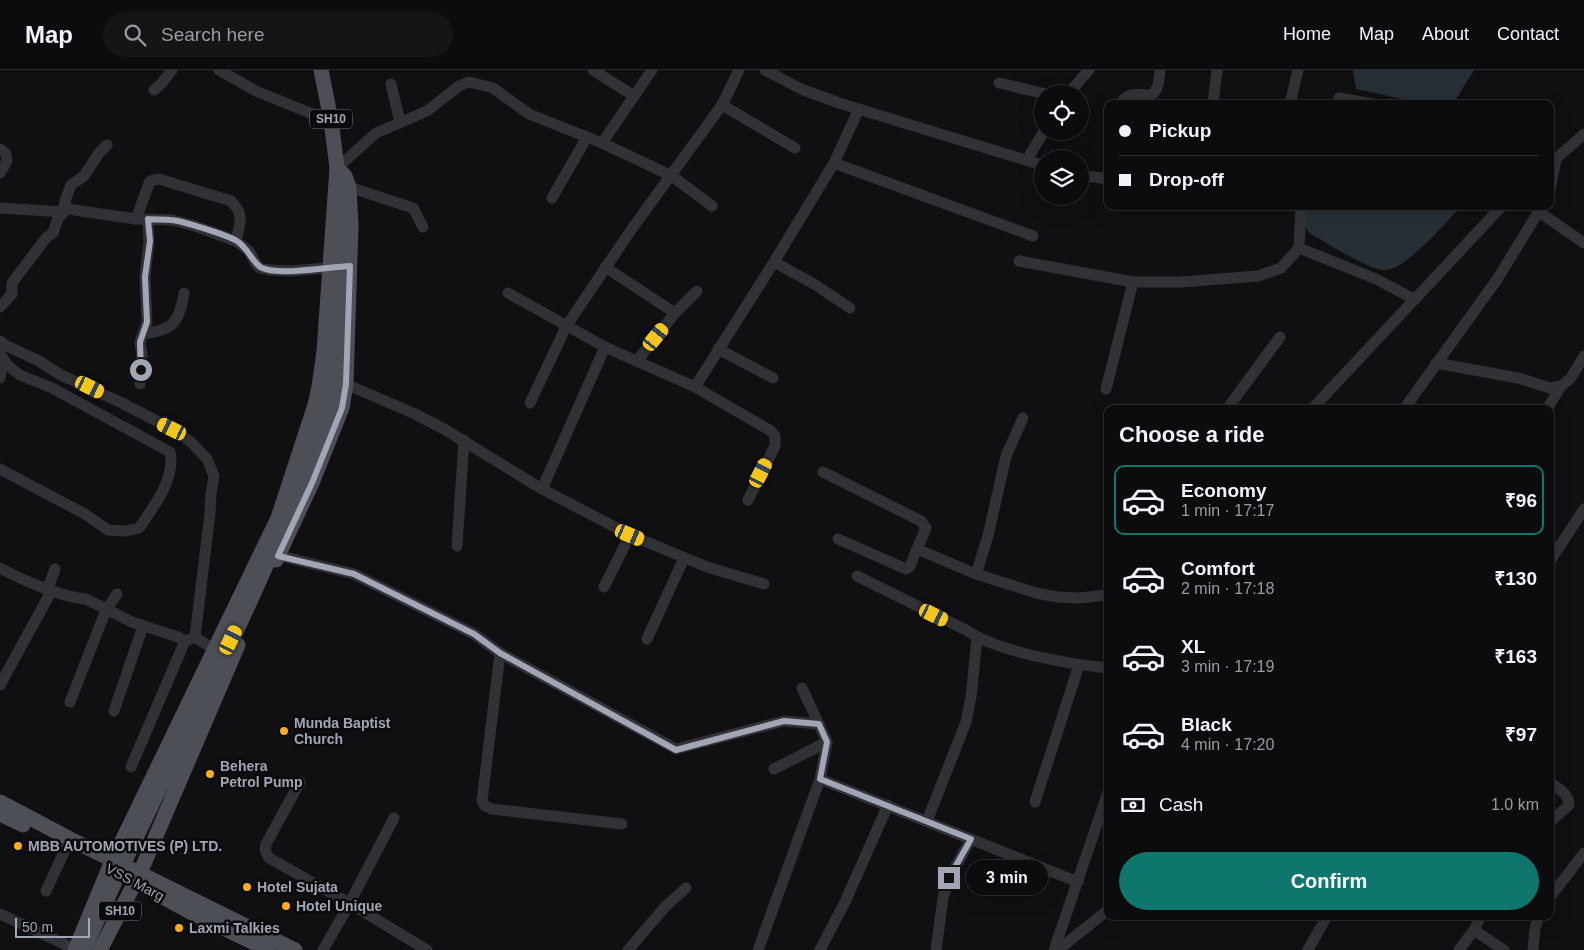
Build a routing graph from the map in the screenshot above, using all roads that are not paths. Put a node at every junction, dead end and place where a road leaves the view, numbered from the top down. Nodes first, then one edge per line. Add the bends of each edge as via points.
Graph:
1 (172, 70) edge
2 (320, 70) edge
3 (594, 70) edge
4 (652, 70) edge
5 (739, 70) edge
6 (764, 70) edge
7 (1089, 70) edge
8 (1160, 70) edge
9 (1218, 70) edge
10 (1298, 70) edge
11 (224, 71) edge
12 (999, 83) dead end
13 (391, 84) dead end
14 (1076, 85) edge
15 (154, 90) dead end
16 (1034, 91) edge
17 (634, 96) junction
18 (1339, 98) dead end
19 (1123, 100) edge
20 (1214, 100) edge
21 (1291, 100) edge
22 (1350, 100) edge
23 (722, 105) junction
24 (859, 109) junction
25 (331, 120) junction
26 (400, 122) junction
27 (1584, 134) edge
28 (588, 137) junction
29 (602, 143) junction
30 (107, 145) dead end
31 (794, 148) dead end
32 (0, 150) edge
33 (1554, 161) edge
34 (1034, 162) edge
35 (834, 163) junction
36 (337, 168) junction
37 (0, 173) edge
38 (672, 176) junction
39 (1089, 176) edge
40 (1104, 178) edge
41 (350, 187) junction
42 (552, 198) dead end
43 (712, 206) dead end
44 (0, 208) edge
45 (64, 209) junction
46 (1301, 210) edge
47 (1498, 210) edge
48 (1539, 210) edge
49 (1541, 210) edge
50 (136, 219) junction
51 (148, 219) junction
52 (423, 227) dead end
53 (1032, 236) dead end
54 (236, 241) junction
55 (1584, 243) edge
56 (1299, 248) junction
57 (1019, 261) dead end
58 (774, 262) junction
59 (350, 266) junction
60 (330, 267) junction
61 (605, 267) junction
62 (1134, 282) junction
63 (698, 291) dead end
64 (508, 292) dead end
65 (184, 293) dead end
66 (1414, 299) junction
67 (0, 307) edge
68 (850, 308) dead end
69 (675, 313) junction
70 (566, 325) junction
71 (144, 334) junction
72 (1280, 337) dead end
73 (0, 341) edge
74 (605, 347) junction
75 (718, 349) junction
76 (2, 356) edge
77 (1584, 356) edge
78 (637, 361) junction
79 (1436, 363) junction
80 (321, 373) junction
81 (0, 378) edge
82 (772, 378) dead end
83 (140, 384) dead end
84 (346, 384) junction
85 (1561, 386) junction
86 (694, 387) junction
87 (1106, 389) dead end
88 (108, 396) junction
89 (530, 403) dead end
90 (1230, 405) edge
91 (1316, 405) edge
92 (1407, 405) edge
93 (1549, 405) edge
94 (103, 416) junction
95 (1023, 418) dead end
96 (464, 440) junction
97 (0, 469) edge
98 (823, 472) dead end
99 (542, 488) junction
100 (748, 500) dead end
101 (1584, 509) edge
102 (630, 535) junction
103 (838, 539) dead end
104 (457, 546) dead end
105 (917, 549) junction
106 (263, 552) junction
107 (1554, 555) edge
108 (278, 556) junction
109 (684, 558) junction
110 (0, 568) edge
111 (55, 569) dead end
112 (976, 574) junction
113 (857, 576) dead end
114 (764, 584) dead end
115 (604, 586) dead end
116 (50, 589) junction
117 (117, 594) dead end
118 (1104, 595) edge
119 (106, 610) junction
120 (143, 626) junction
121 (977, 638) junction
122 (190, 639) junction
123 (647, 639) dead end
124 (215, 650) junction
125 (500, 653) junction
126 (1079, 665) junction
127 (1104, 668) edge
128 (0, 685) edge
129 (802, 688) dead end
130 (70, 702) dead end
131 (114, 711) dead end
132 (819, 724) junction
133 (827, 742) junction
134 (131, 766) dead end
135 (774, 769) dead end
136 (820, 779) junction
137 (300, 782) dead end
138 (1554, 786) edge
139 (0, 802) edge
140 (1035, 802) dead end
141 (1104, 804) edge
142 (888, 805) junction
143 (0, 814) edge
144 (394, 818) dead end
145 (1554, 818) edge
146 (927, 821) junction
147 (622, 824) dead end
148 (971, 839) junction
149 (69, 842) junction
150 (1584, 853) edge
151 (112, 864) junction
152 (138, 877) junction
153 (1078, 882) junction
154 (686, 888) dead end
155 (46, 890) dead end
156 (1554, 892) edge
157 (349, 903) junction
158 (1104, 913) edge
159 (0, 914) edge
160 (1325, 920) edge
161 (1479, 920) edge
162 (1538, 920) edge
163 (1474, 930) junction
164 (78, 950) edge
165 (100, 950) edge
166 (269, 950) edge
167 (295, 950) edge
168 (323, 950) edge
169 (427, 950) edge
170 (628, 950) edge
171 (758, 950) edge
172 (820, 950) edge
173 (936, 950) edge
174 (1054, 950) edge
175 (1058, 950) edge
176 (1308, 950) edge
177 (1459, 950) edge
178 (1504, 950) edge
179 (1533, 950) edge

1 - 15 street
2 - 25 main road, SH10
3 - 17 street
4 - 17 street
5 - 23 street
6 - 24 street via 801,89
7 - 14 street
8 - 19 street via 1154,93 1129,95
9 - 20 street
10 - 21 street
11 - 25 street via 256,90
12 - 16 street
13 - 26 street
17 - 29 street
18 - 22 street
23 - 31 street
23 - 38 street
24 - 34 street
24 - 35 street
25 - 36 main road, SH10
26 - 28 street via 427,111 459,86 470,82 493,88 529,114
26 - 36 street via 376,133
27 - 33 street
28 - 29 street
28 - 42 street
29 - 38 street
30 - 45 street via 84,176 71,185
32 - 37 street via 6,154 7,161
35 - 53 street
35 - 58 street
36 - 41 main road, SH10
36 - 60 main road
36 - 164 main road, bridge via 342,183 341,240 334,374 326,414 301,485 256,588
38 - 43 street
38 - 61 street
39 - 40 street
41 - 52 street via 413,208
41 - 59 main road, SH10
44 - 45 street
45 - 50 street
45 - 67 street via 53,234 46,238 12,283 12,294
46 - 56 street
47 - 66 street
48 - 79 street via 1498,278
49 - 55 street
50 - 51 street
50 - 54 street via 150,181 160,179 231,201 241,217
51 - 54 street via 172,220
51 - 71 street via 150,241 145,277 147,322
54 - 60 street via 249,251 260,268 291,271
56 - 62 street via 1280,268 1258,276
56 - 66 street via 1376,279
57 - 62 street
58 - 68 street
58 - 75 street
59 - 60 street
59 - 84 main road, SH10
60 - 80 main road
61 - 69 street
61 - 70 street
62 - 87 street
63 - 69 street
64 - 70 street
65 - 71 street via 176,321 162,331
66 - 91 street
69 - 78 street
70 - 74 street
70 - 89 street
71 - 83 street via 140,342
72 - 90 street
73 - 88 street via 61,375
74 - 78 street
74 - 99 street
75 - 82 street
75 - 86 street
76 - 81 street
76 - 94 street via 20,375 52,388
77 - 85 street via 1570,379
78 - 86 street
79 - 85 street via 1518,378 1550,388
79 - 92 street
80 - 84 street
80 - 106 main road via 306,433 278,518
84 - 96 street
84 - 108 main road, SH10 via 342,408
85 - 93 street
86 - 100 street via 775,436 775,446
88 - 94 street
88 - 122 street via 191,442 207,459 214,476
94 - 97 street via 170,452 172,460 167,480 139,528 108,530 85,514
95 - 112 street via 1006,456
96 - 99 street
96 - 104 street
98 - 105 street via 921,521 926,528
99 - 102 street
101 - 107 street
102 - 109 street
102 - 115 street
103 - 105 street via 906,568
105 - 112 street
106 - 108 street
106 - 124 main road
108 - 125 street via 354,574 474,634
108 - 152 main road, SH10
109 - 114 street
109 - 123 street
110 - 116 street
111 - 116 street
112 - 118 street via 1057,597
113 - 121 street
116 - 119 street via 86,599
116 - 128 street
117 - 119 street
119 - 120 street
119 - 130 street
120 - 122 street
120 - 131 street
121 - 126 street via 1016,651
121 - 146 street via 966,722
122 - 124 street
122 - 134 street
124 - 151 main road
125 - 132 street via 676,750 784,721
125 - 147 street via 482,801 485,806
126 - 127 street
126 - 140 street
129 - 132 street
132 - 133 street
133 - 135 street
133 - 136 street
136 - 142 street
136 - 171 street
137 - 157 street via 265,850 269,858
138 - 145 street via 1566,794 1569,805
139 - 149 main road, VSS Marg
141 - 153 street
142 - 146 street
142 - 172 street
143 - 149 main road, VSS Marg
144 - 157 street
146 - 148 street
148 - 153 street
148 - 173 street via 949,878
149 - 151 main road, VSS Marg
149 - 155 street
150 - 156 street
151 - 152 main road, VSS Marg
151 - 164 main road
152 - 165 main road, SH10
152 - 166 main road, VSS Marg via 192,913
152 - 167 main road
153 - 174 street
154 - 170 street
157 - 168 street
157 - 169 street
158 - 175 street
159 - 164 street
160 - 176 street
161 - 163 street
162 - 179 street
163 - 177 street
163 - 178 street

